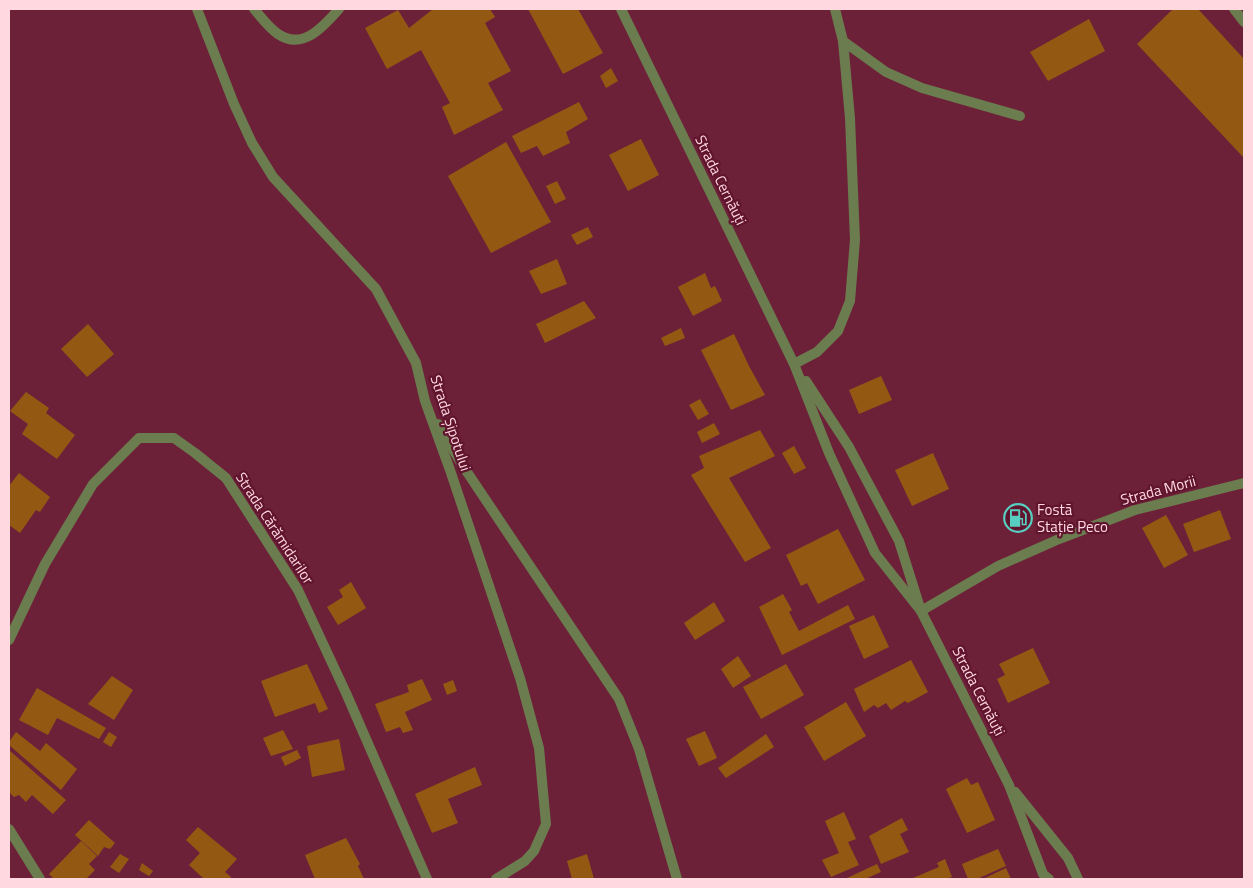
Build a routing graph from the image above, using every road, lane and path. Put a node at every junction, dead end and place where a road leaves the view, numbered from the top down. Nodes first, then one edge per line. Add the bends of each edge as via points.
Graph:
1 (197, 9) edge
2 (254, 9) edge
3 (339, 9) edge
4 (621, 9) edge
5 (835, 9) edge
6 (1234, 9) edge
7 (1244, 22) edge
8 (843, 41) junction
9 (1020, 116) dead end
10 (794, 364) junction
11 (425, 401) junction
12 (1244, 483) edge
13 (921, 611) junction
14 (9, 640) edge
15 (1009, 785) junction
16 (9, 829) edge
17 (40, 879) edge
18 (428, 879) edge
19 (496, 879) edge
20 (677, 879) edge
21 (1049, 879) edge
22 (1078, 879) edge

1 - 11 street, Strada Șipotului via 252,143 273,177 376,288 416,363
2 - 3 street via 278,34 290,39 306,39 321,29
4 - 10 street, Strada Cernăuți
5 - 8 street
6 - 7 street
8 - 9 street via 886,72 922,88
8 - 10 street via 854,198 855,240 850,301 838,331 817,352
10 - 13 street, Strada Cernăuți via 849,447 899,541
10 - 13 street, Strada Cernăuți via 829,453 876,553
11 - 19 street, Strada Șipotului via 517,668 539,748 546,824 534,851 525,862
11 - 20 street via 461,463 619,699 639,749
12 - 13 street, Strada Morii via 1135,510 1059,539 998,566
13 - 15 street, Strada Cernăuți
14 - 18 street, Strada Cărămidarilor via 45,564 93,484 139,438 174,438 226,478 298,590
15 - 21 street, Strada Cernăuți via 1044,874
15 - 22 street, Strada Cernăuți via 1068,858
16 - 17 street

